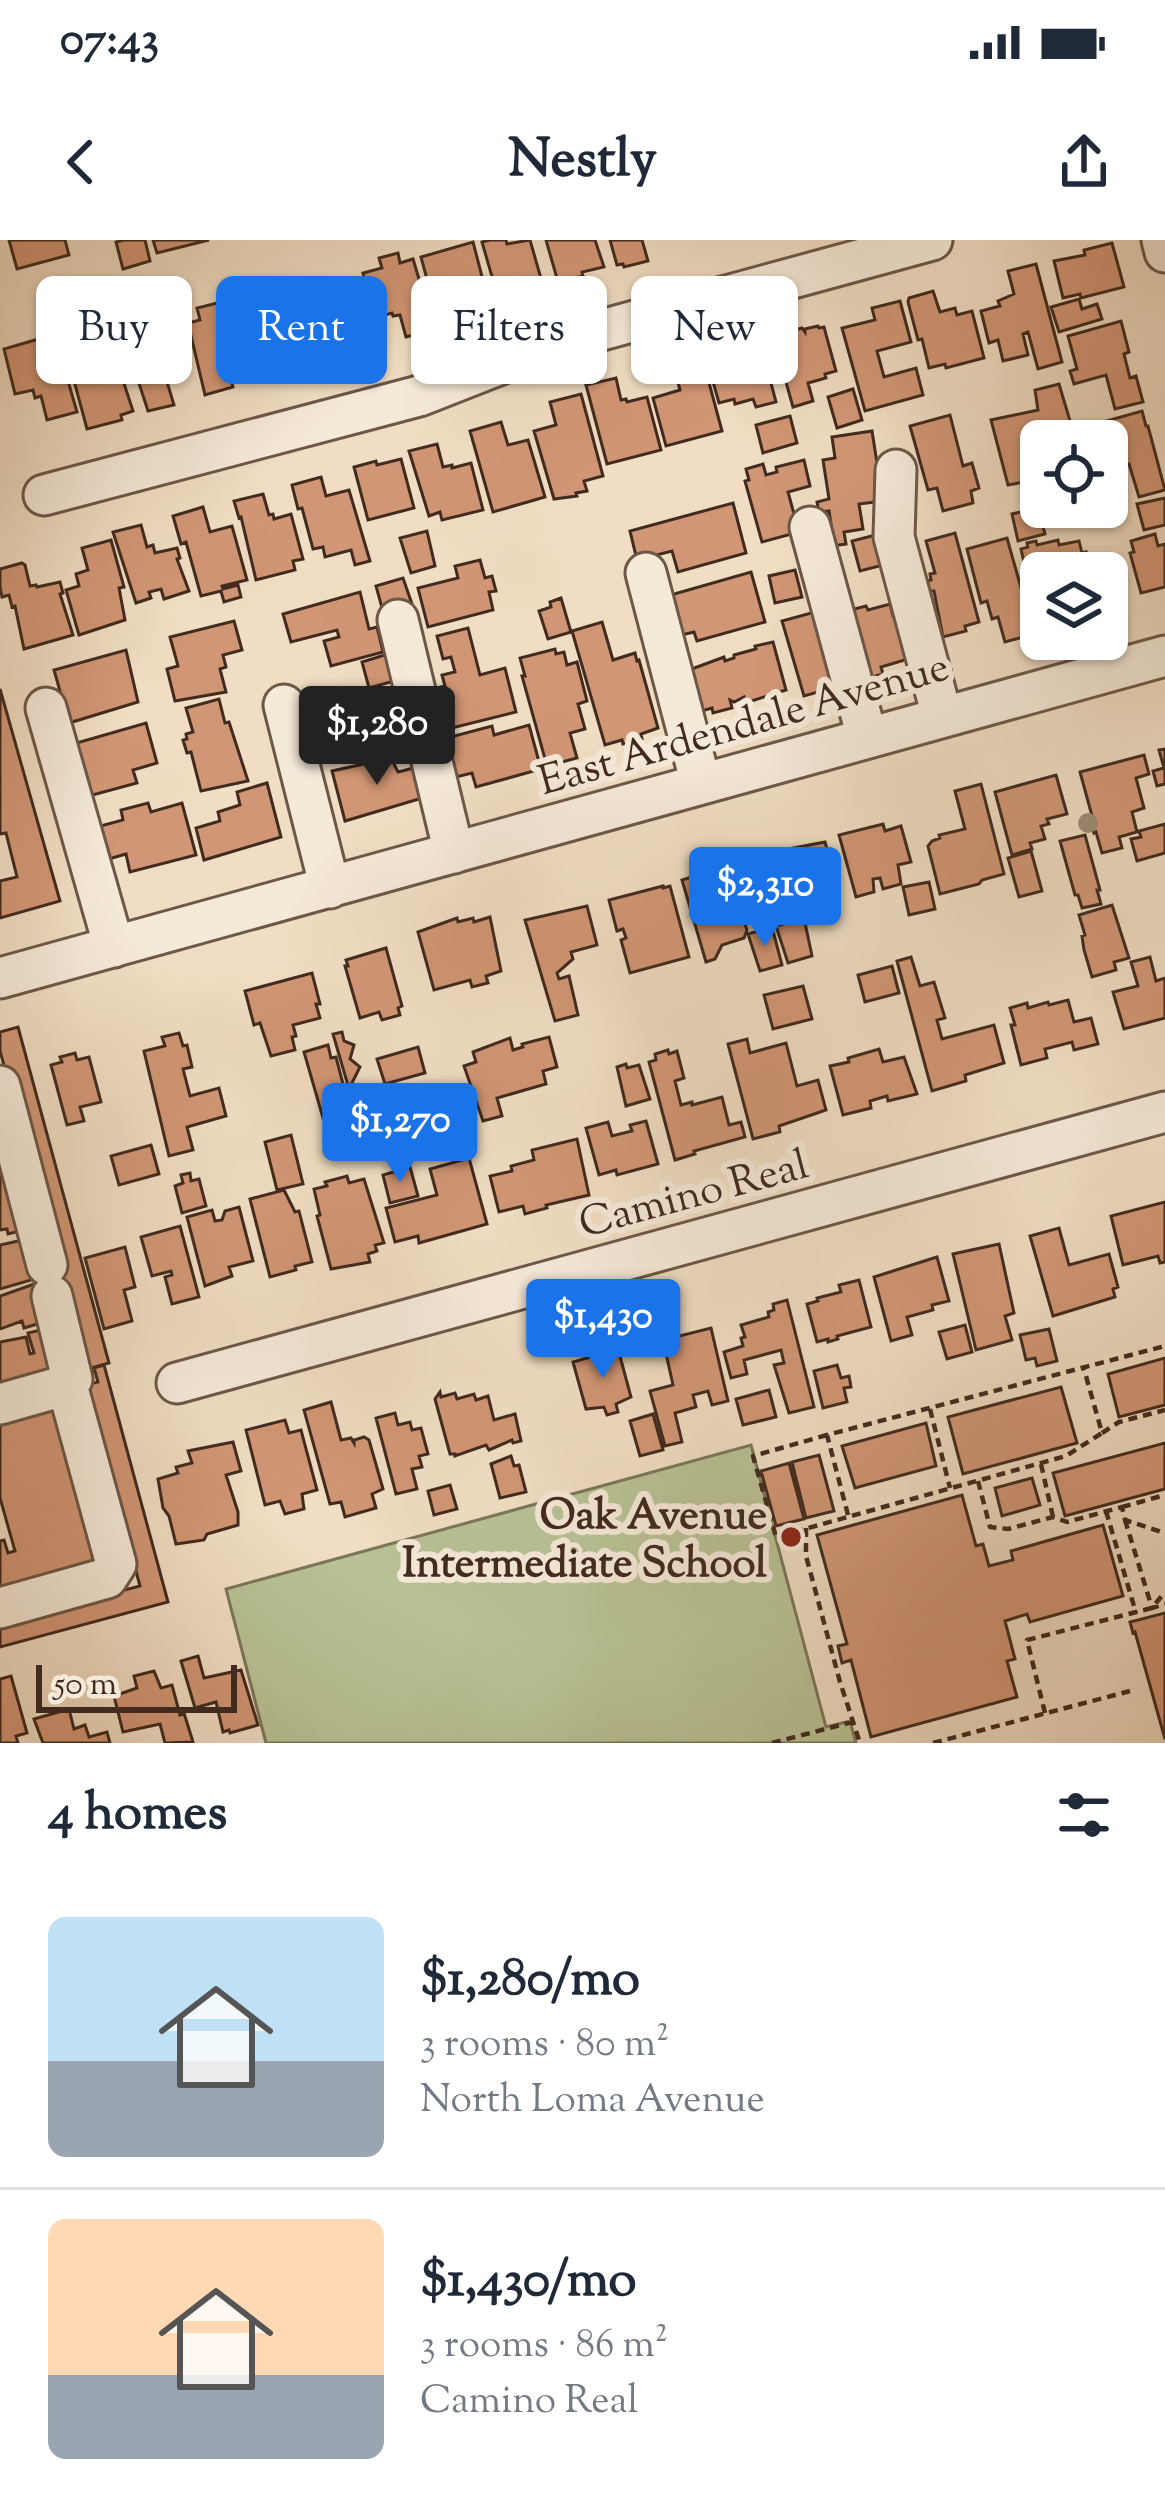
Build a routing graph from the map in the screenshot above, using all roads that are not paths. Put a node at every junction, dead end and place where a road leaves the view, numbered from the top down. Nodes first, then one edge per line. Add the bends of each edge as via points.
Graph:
1 (932, 240) edge
2 (1162, 240) edge
3 (1165, 252) edge
4 (896, 470) dead end
5 (44, 494) dead end
6 (810, 527) dead end
7 (646, 573) dead end
8 (398, 620) dead end
9 (1165, 656) edge
10 (284, 705) dead end
11 (46, 708) dead end
12 (942, 716) junction
13 (867, 737) junction
14 (701, 784) junction
15 (454, 853) junction
16 (330, 888) junction
17 (114, 947) junction
18 (0, 978) edge
19 (0, 1086) edge
20 (1165, 1112) edge
21 (177, 1383) dead end
22 (67, 1385) junction
23 (0, 1404) edge
24 (0, 1607) edge

1 - 5 street via 554,343 419,396
2 - 3 street
4 - 12 street via 894,537
6 - 13 street
7 - 14 street
8 - 15 street
9 - 12 street, East Ardendale Avenue
10 - 16 street
11 - 17 street
12 - 13 street, East Ardendale Avenue
13 - 14 street, East Ardendale Avenue
14 - 15 street, East Ardendale Avenue
15 - 16 street, East Ardendale Avenue
16 - 17 street, East Ardendale Avenue
17 - 18 street, East Ardendale Avenue
19 - 22 street via 72,1374
20 - 21 street, Camino Real
22 - 23 street
22 - 24 street via 116,1564 107,1578

